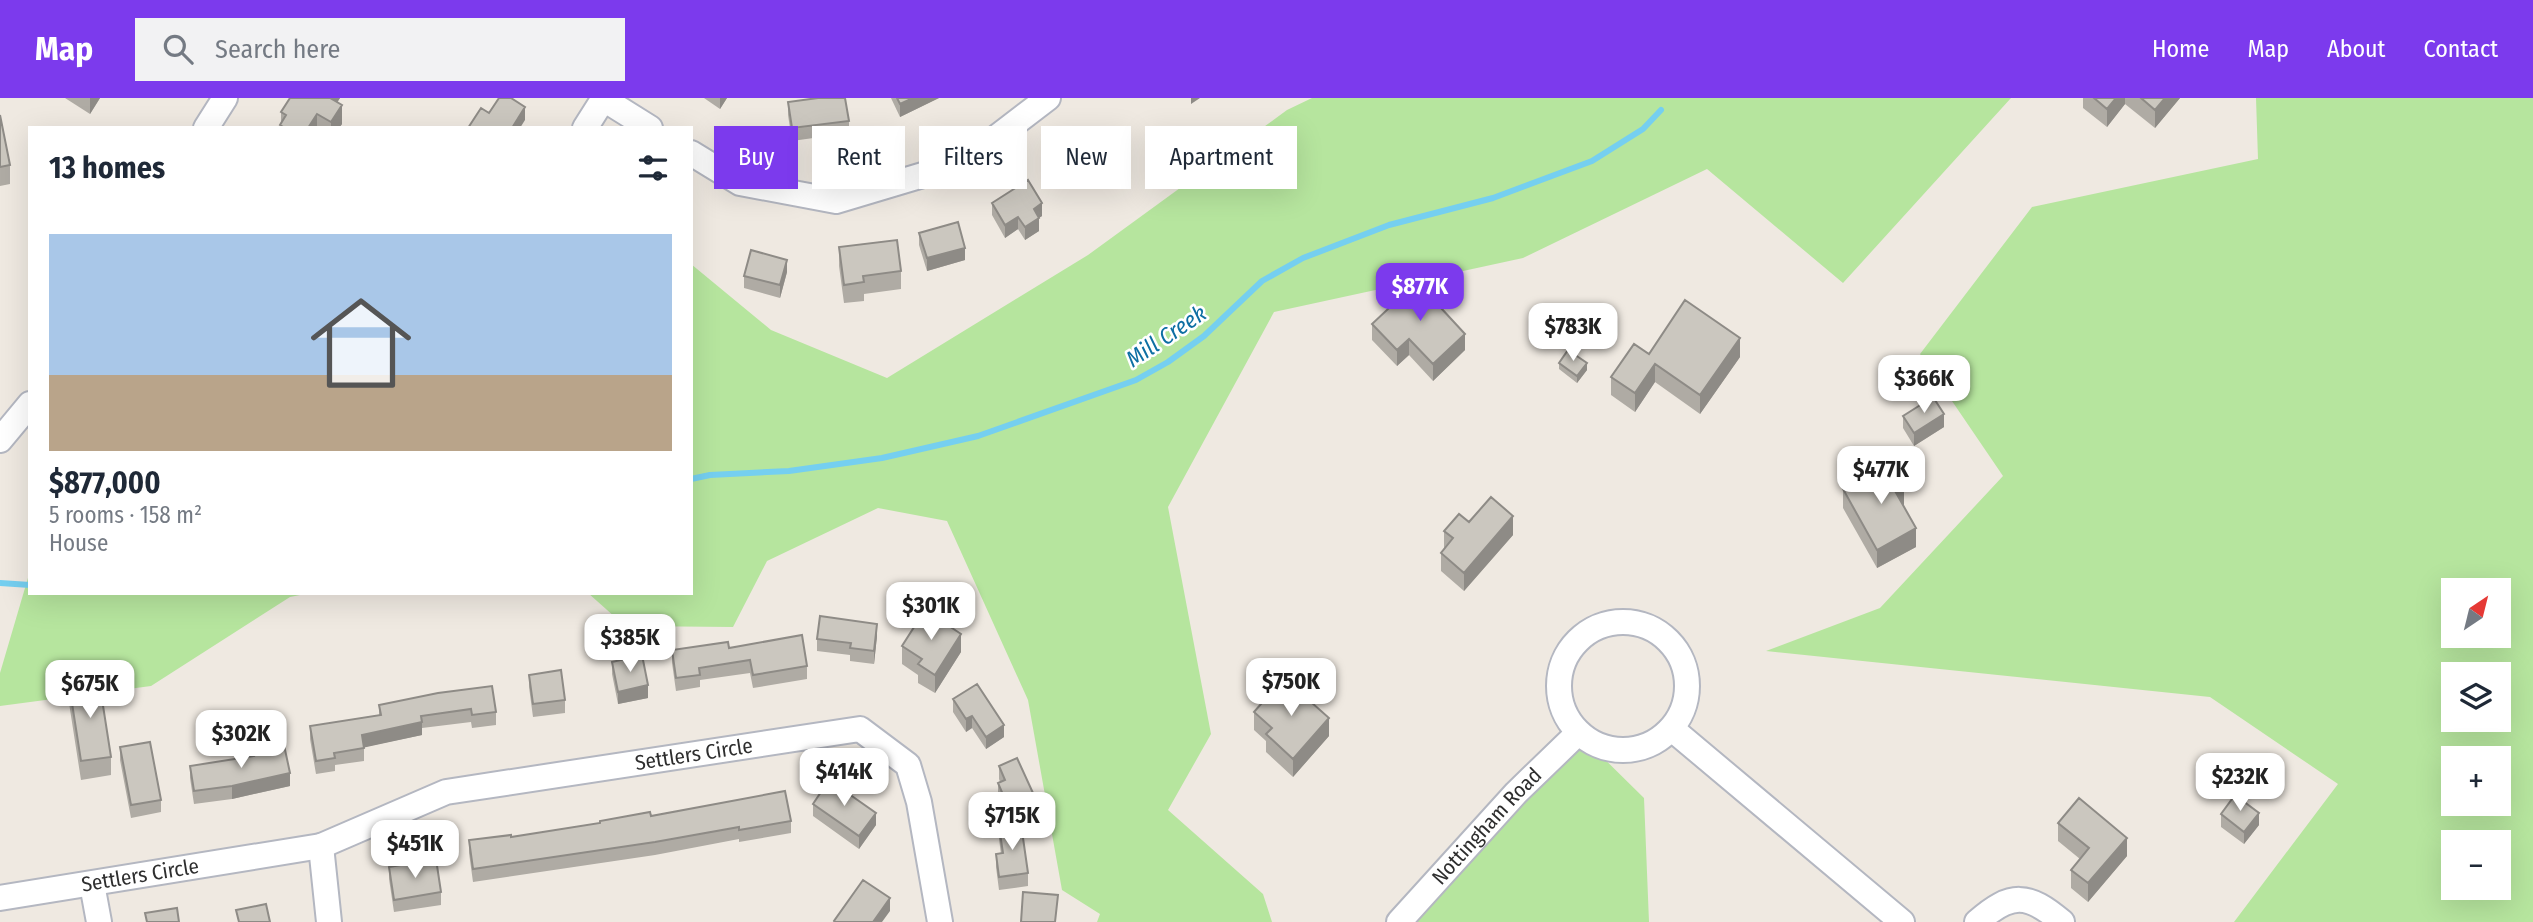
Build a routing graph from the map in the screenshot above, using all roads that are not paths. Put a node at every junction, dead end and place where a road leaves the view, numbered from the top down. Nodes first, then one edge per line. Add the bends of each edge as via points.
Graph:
1 (225, 98) edge
2 (603, 98) edge
3 (1048, 98) edge
4 (207, 126) edge
5 (586, 126) edge
6 (647, 126) edge
7 (693, 154) edge
8 (28, 406) edge
9 (0, 440) edge
10 (1672, 729) junction
11 (1578, 733) junction
12 (321, 846) junction
13 (92, 884) junction
14 (0, 898) edge
15 (99, 922) edge
16 (329, 922) edge
17 (940, 922) edge
18 (1399, 922) edge
19 (1902, 922) edge
20 (1977, 922) edge
21 (2062, 922) edge

1 - 4 street
2 - 5 street
2 - 6 street
3 - 7 street via 962,163 836,201 740,183
8 - 9 street
10 - 11 street via 1646,747 1603,748
10 - 11 street via 1686,702 1688,678 1675,648 1647,626 1615,622 1581,636 1562,663 1559,701
10 - 19 street
11 - 18 street, Nottingham Road via 1516,793
12 - 13 street, Settlers Circle
12 - 16 street
12 - 17 street, Settlers Circle via 446,792 860,730 908,765
13 - 14 street, Settlers Circle
13 - 15 street
20 - 21 street via 1995,906 2018,899 2043,906

